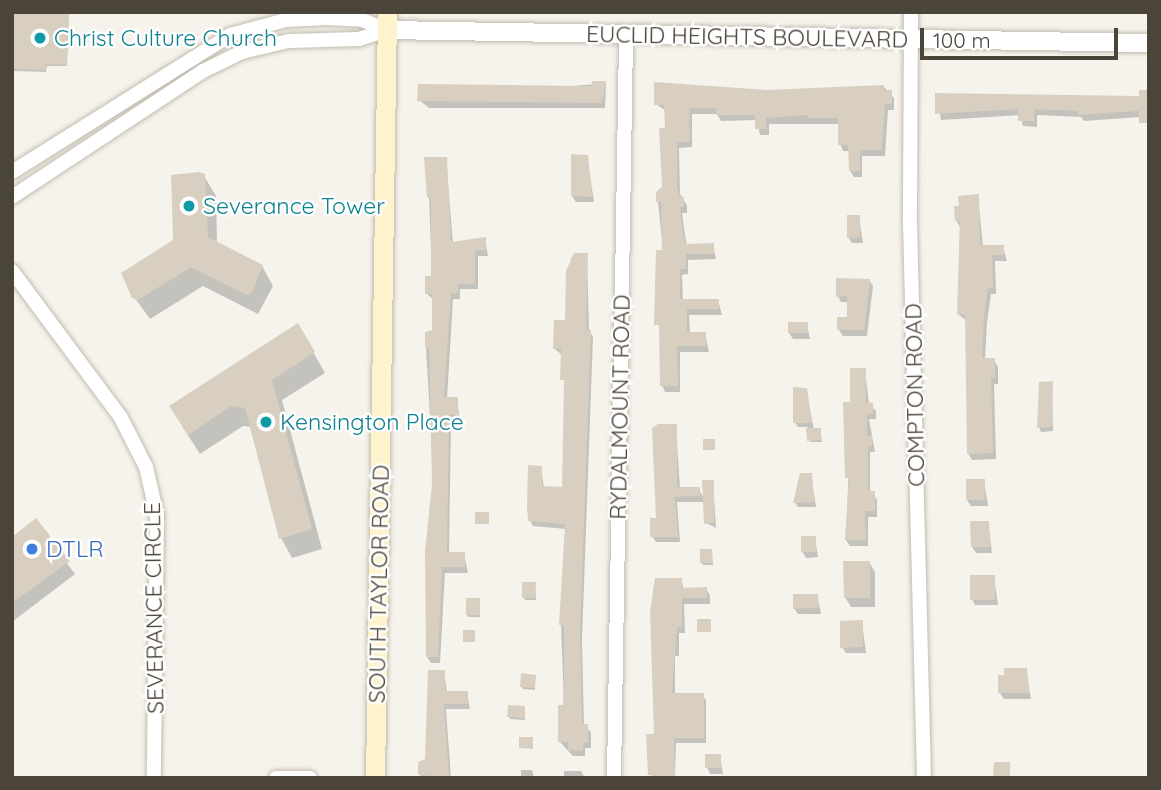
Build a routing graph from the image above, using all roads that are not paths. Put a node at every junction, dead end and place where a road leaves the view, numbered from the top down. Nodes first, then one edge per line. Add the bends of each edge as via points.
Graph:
1 (911, 12) edge
2 (387, 21) edge
3 (626, 36) junction
4 (910, 41) junction
5 (1149, 43) edge
6 (12, 172) edge
7 (12, 197) edge
8 (12, 271) edge
9 (154, 778) edge
10 (276, 778) edge
11 (310, 778) edge
12 (375, 778) edge
13 (614, 778) edge
14 (924, 778) edge

1 - 4 street, COMPTON ROAD
2 - 3 street, EUCLID HEIGHTS BOULEVARD
2 - 6 street via 286,20 230,35
2 - 7 street via 359,39 289,41 242,51 203,71
2 - 12 main road, SOUTH TAYLOR ROAD
3 - 4 street, EUCLID HEIGHTS BOULEVARD
3 - 13 street, RYDALMOUNT ROAD
4 - 5 street, EUCLID HEIGHTS BOULEVARD
4 - 14 street, COMPTON ROAD
8 - 9 street, SEVERANCE CIRCLE via 121,418 146,467 157,515
10 - 11 street

